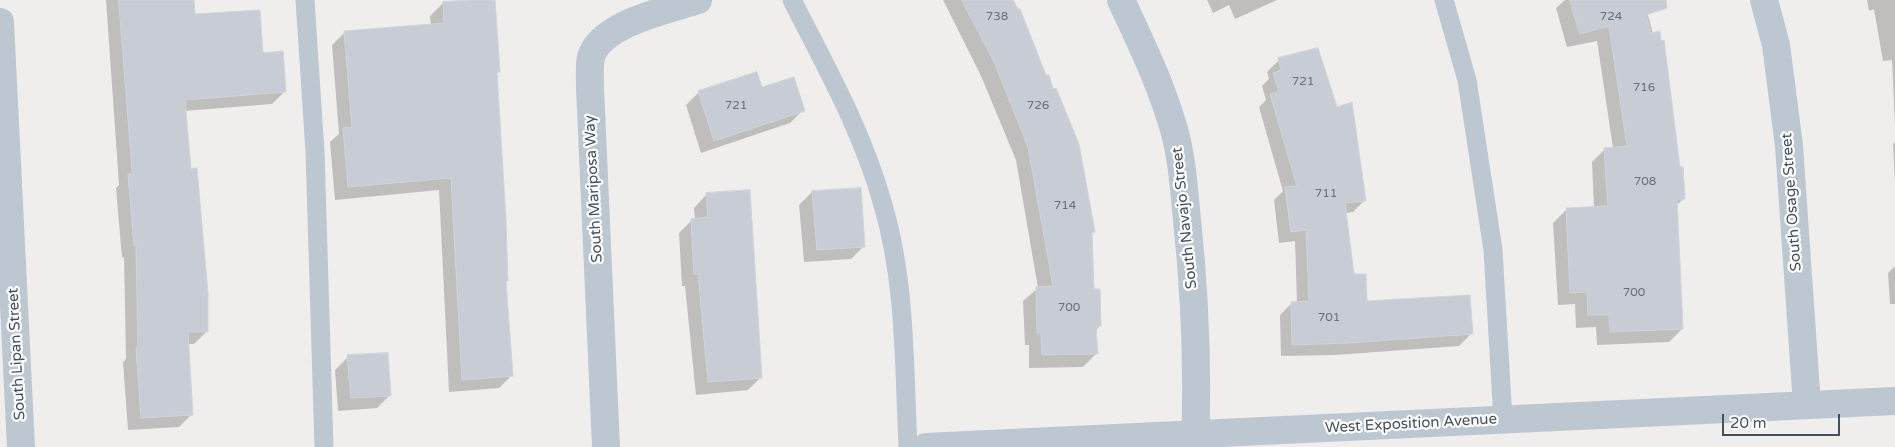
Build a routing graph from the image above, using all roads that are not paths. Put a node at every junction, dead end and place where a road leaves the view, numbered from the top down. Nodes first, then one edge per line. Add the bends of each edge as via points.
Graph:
1 (305, 0) edge
2 (698, 0) edge
3 (792, 0) edge
4 (1120, 0) edge
5 (1444, 0) edge
6 (1764, 0) edge
7 (0, 22) edge
8 (1895, 401) edge
9 (1807, 405) junction
10 (1504, 420) junction
11 (1195, 441) edge
12 (22, 447) edge
13 (324, 447) edge
14 (606, 447) edge
15 (908, 447) edge
16 (926, 447) edge

1 - 13 lane via 315,152
2 - 14 street, South Mariposa Way via 617,28 597,44 591,57
3 - 15 lane via 856,125 884,205 896,262 902,318
4 - 11 street, South Navajo Street via 1156,77 1174,128 1182,172 1190,241 1195,338
5 - 10 lane via 1467,80 1493,250
6 - 9 street, South Osage Street via 1776,45 1789,146
7 - 12 street, South Lipan Street
8 - 9 street, West Exposition Avenue
9 - 10 street, West Exposition Avenue
10 - 11 street, West Exposition Avenue
11 - 16 street, West Exposition Avenue

